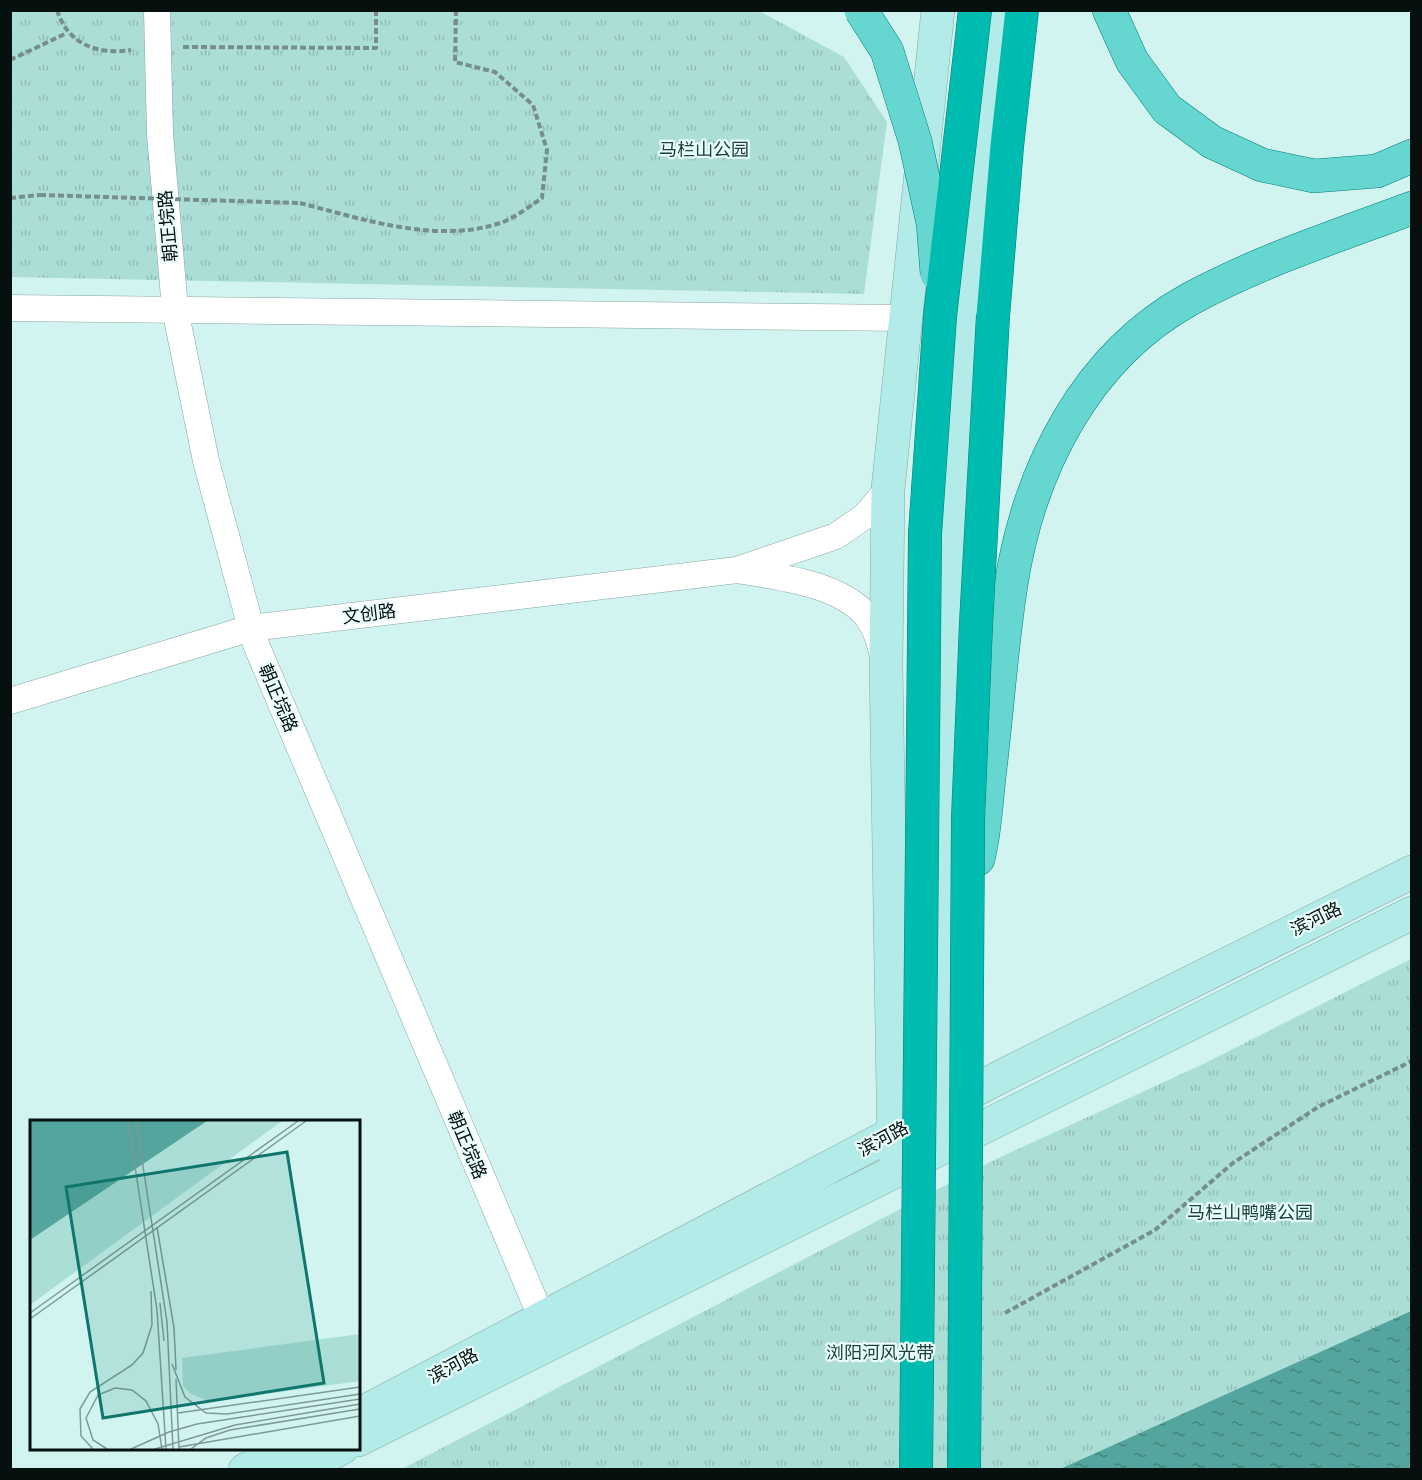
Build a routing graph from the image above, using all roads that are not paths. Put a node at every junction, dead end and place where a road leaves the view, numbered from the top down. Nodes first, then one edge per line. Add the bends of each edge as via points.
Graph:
1 (157, 10) edge
2 (861, 10) edge
3 (938, 10) edge
4 (975, 10) edge
5 (999, 10) edge
6 (1022, 10) edge
7 (1109, 10) edge
8 (1412, 156) edge
9 (1412, 208) edge
10 (10, 308) edge
11 (175, 309) junction
12 (940, 316) junction
13 (907, 318) junction
14 (888, 489) junction
15 (737, 570) junction
16 (251, 628) junction
17 (886, 665) junction
18 (10, 701) edge
19 (1412, 872) edge
20 (968, 899) junction
21 (1412, 913) edge
22 (943, 1108) junction
23 (894, 1133) junction
24 (944, 1149) junction
25 (893, 1173) junction
26 (547, 1332) junction
27 (360, 1413) edge
28 (360, 1439) edge
29 (286, 1450) edge
30 (340, 1450) edge
31 (245, 1470) edge
32 (300, 1470) edge
33 (916, 1470) edge
34 (964, 1470) edge

1 - 11 street, 朝正垸路 via 160,134
2 - 12 main road, bridge via 887,51 915,141 933,223
3 - 13 street
4 - 12 highway, bridge
5 - 22 street via 964,331 946,632
6 - 20 highway, bridge via 993,328 976,624
7 - 8 main road via 1132,61 1167,109 1212,142 1262,165 1314,176 1377,171
9 - 20 main road, bridge via 1249,270 1188,300 1152,325 1105,368 1072,411 1040,473 1011,584 980,854
10 - 11 street
11 - 13 street
11 - 16 street, 朝正垸路 via 206,461
12 - 33 highway, bridge via 926,534
13 - 14 street
14 - 15 street, 文创路 via 865,516 836,536
14 - 17 street
15 - 16 street, 文创路
15 - 17 street, 文创路 via 827,588 854,604 874,626
16 - 18 street, 文创路
16 - 26 street, 朝正垸路
17 - 23 street
19 - 22 street, 滨河路
20 - 34 highway, bridge
21 - 24 street, 滨河路
22 - 23 street, 滨河路
22 - 24 street
23 - 25 street
23 - 26 street, 滨河路
24 - 25 street, 滨河路
25 - 26 street, 滨河路
26 - 27 street, 滨河路
26 - 28 street, 滨河路
29 - 31 street
30 - 32 street

